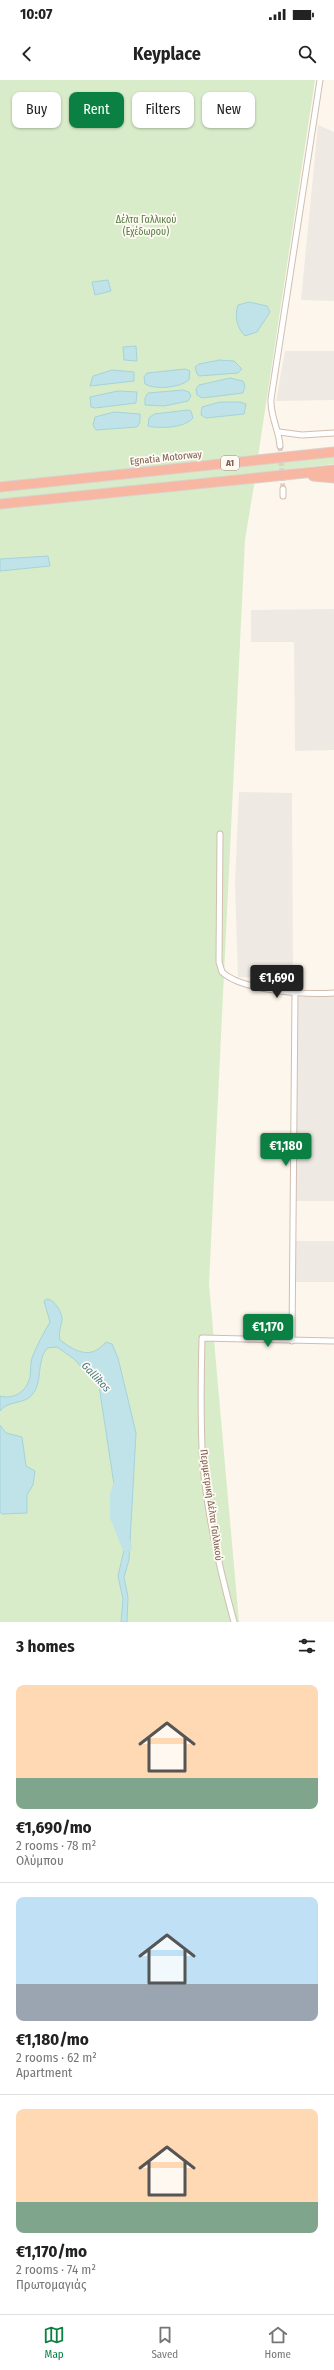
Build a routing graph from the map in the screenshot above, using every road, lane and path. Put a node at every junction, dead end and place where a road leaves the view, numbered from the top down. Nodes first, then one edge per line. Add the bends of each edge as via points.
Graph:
1 (320, 80) edge
2 (279, 432) junction
3 (334, 433) edge
4 (280, 446) tunnel mouth
5 (334, 452) edge
6 (334, 470) edge
7 (296, 474) junction
8 (334, 478) edge
9 (0, 487) edge
10 (283, 489) tunnel mouth
11 (283, 496) dead end
12 (0, 504) edge
13 (220, 834) dead end
14 (334, 993) edge
15 (295, 994) junction
16 (292, 1341) junction
17 (334, 1341) edge
18 (234, 1622) edge

1 - 2 street via 271,399 272,420
2 - 3 street via 302,435
2 - 4 street
5 - 9 highway, Egnatia Motorway / Α1
6 - 7 highway, Α1
7 - 8 highway
7 - 12 highway, Α1
10 - 11 street
13 - 15 street via 219,967 225,975 268,989
14 - 15 street
15 - 16 street
16 - 17 street
16 - 18 street, Περιμετρική Δέλτα Γαλλικού via 202,1338 203,1467 220,1572

